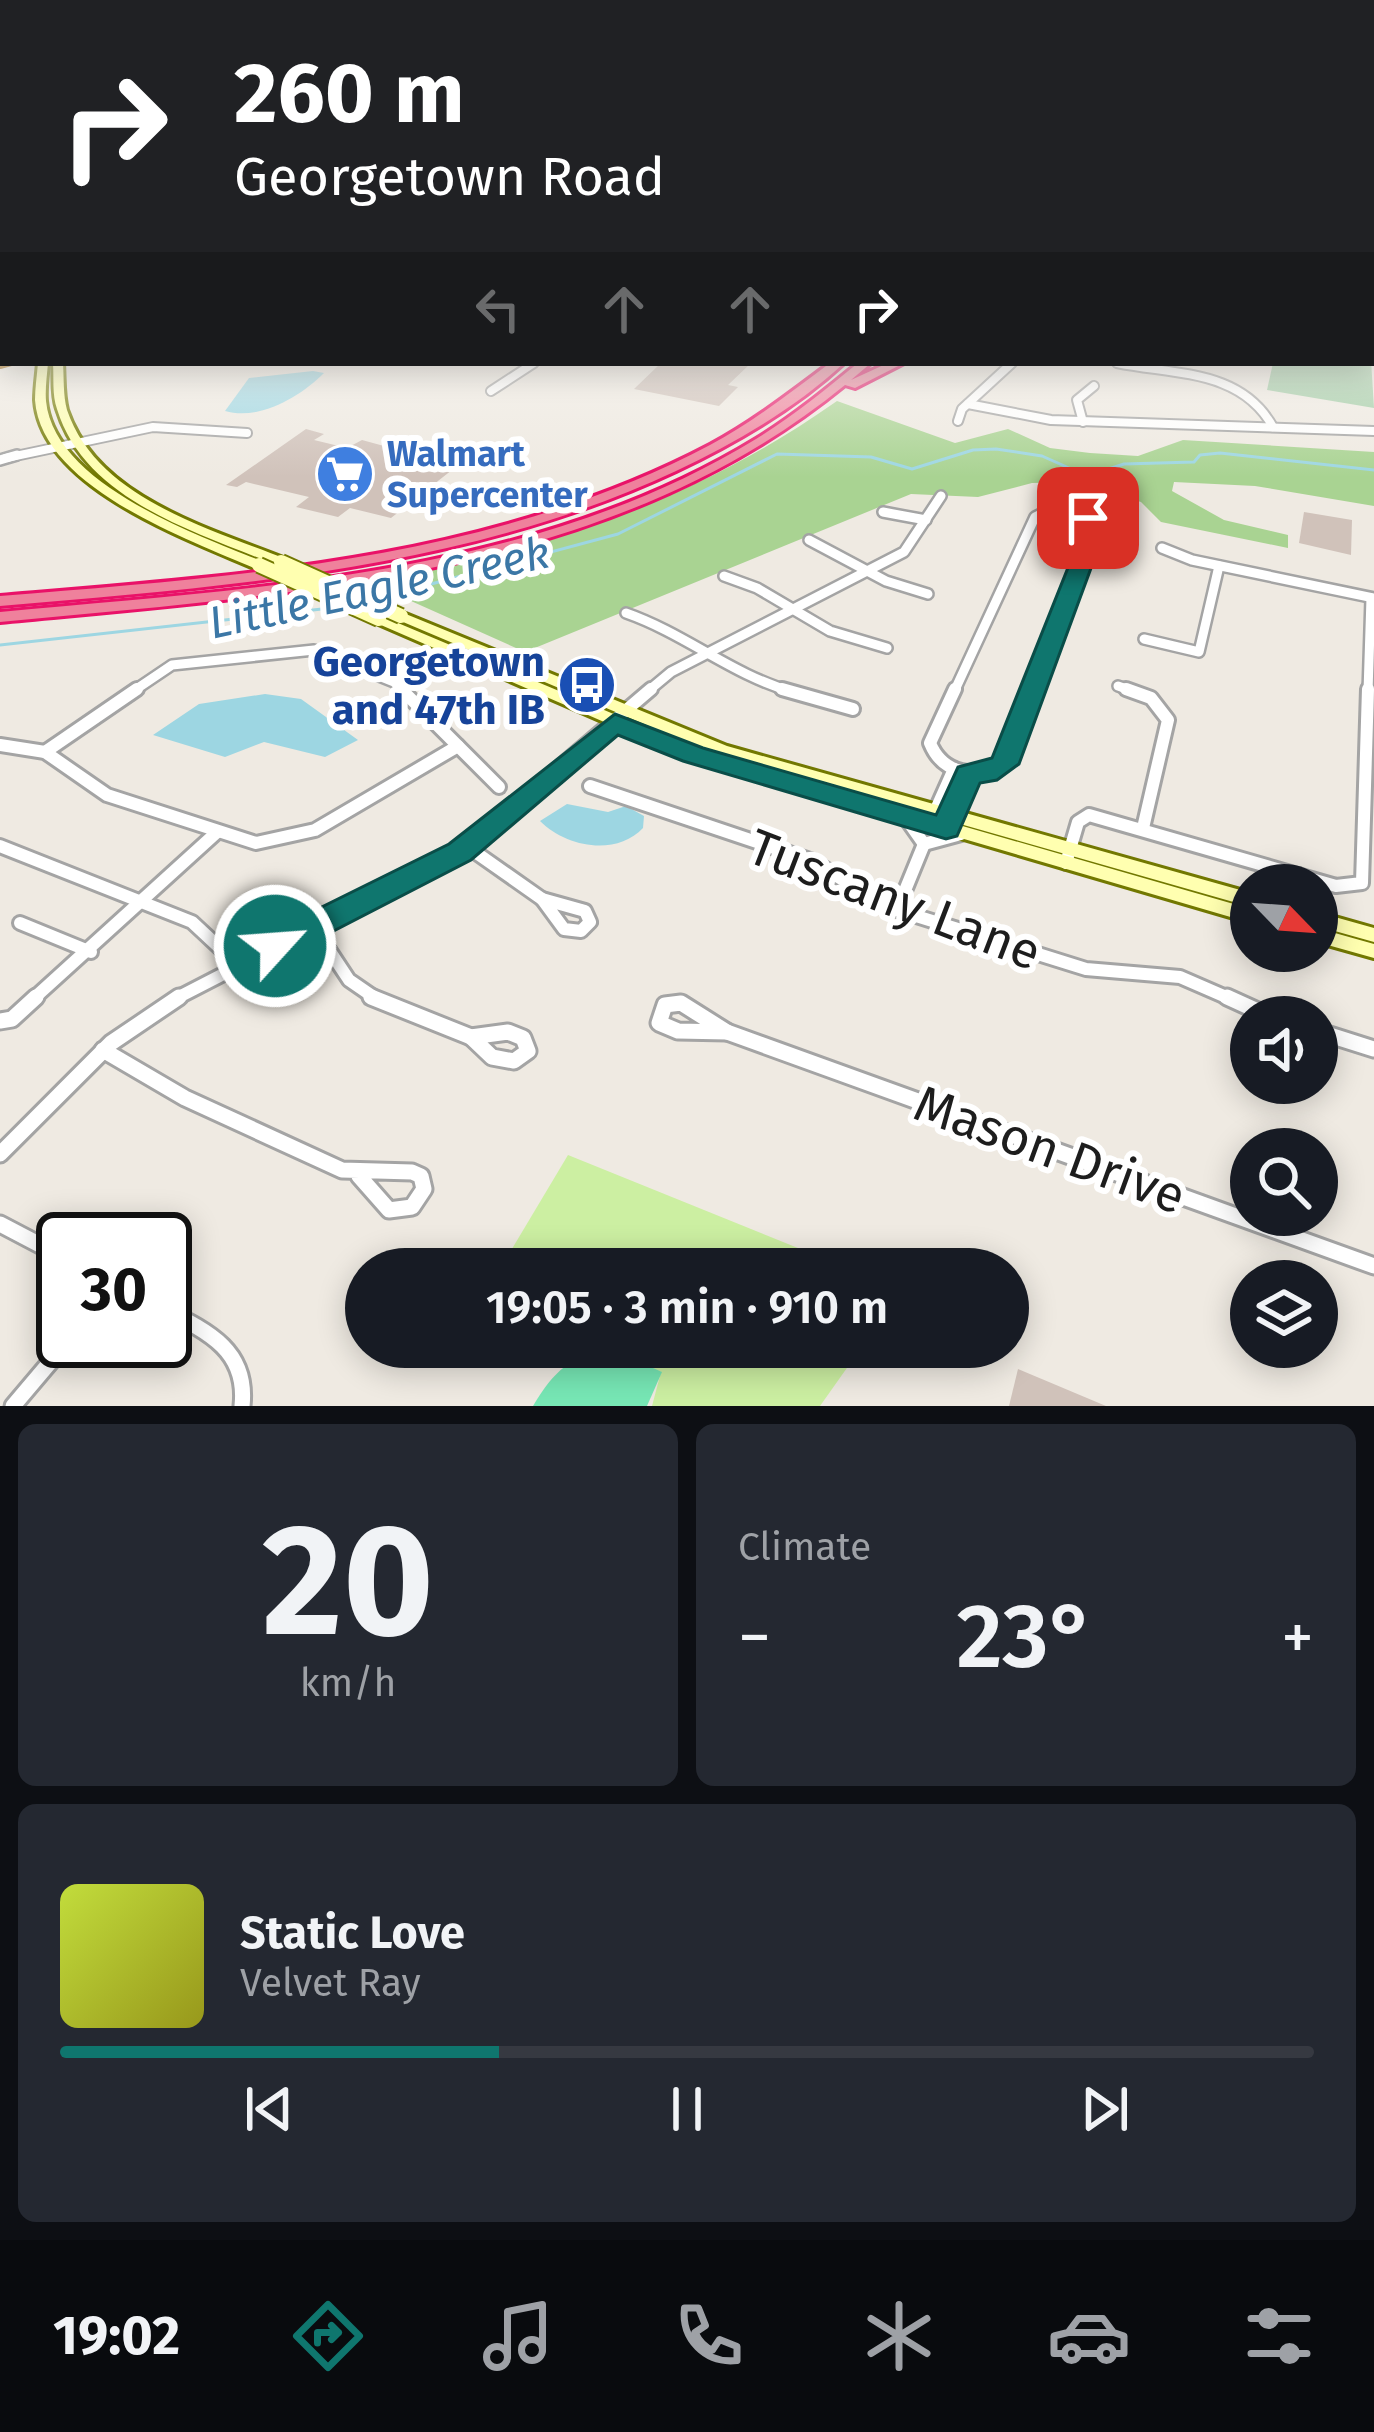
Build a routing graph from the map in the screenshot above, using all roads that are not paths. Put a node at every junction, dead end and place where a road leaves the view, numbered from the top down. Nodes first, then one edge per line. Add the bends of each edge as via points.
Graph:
1 (43, 366) edge
2 (58, 366) edge
3 (529, 366) edge
4 (815, 366) edge
5 (834, 366) edge
6 (861, 366) edge
7 (891, 366) edge
8 (1009, 366) edge
9 (1134, 366) edge
10 (1217, 366) edge
11 (1213, 380) junction
12 (1094, 386) dead end
13 (490, 392) dead end
14 (968, 404) junction
15 (958, 421) dead end
16 (791, 422) junction
17 (1083, 422) junction
18 (1273, 427) junction
19 (1374, 431) edge
20 (247, 433) dead end
21 (64, 442) junction
22 (700, 455) junction
23 (0, 460) edge
24 (941, 496) dead end
25 (883, 512) dead end
26 (926, 520) junction
27 (809, 540) dead end
28 (1162, 548) dead end
29 (1219, 566) junction
30 (868, 572) junction
31 (724, 576) dead end
32 (928, 594) dead end
33 (1373, 598) edge
34 (0, 601) edge
35 (794, 609) junction
36 (626, 614) dead end
37 (0, 616) edge
38 (1144, 639) dead end
39 (887, 648) dead end
40 (707, 653) junction
41 (1118, 686) dead end
42 (853, 709) dead end
43 (620, 718) junction
44 (1370, 740) edge
45 (0, 745) edge
46 (458, 746) junction
47 (45, 752) junction
48 (962, 772) junction
49 (590, 786) dead end
50 (499, 787) dead end
51 (905, 817) junction
52 (945, 822) junction
53 (1143, 828) junction
54 (216, 833) junction
55 (924, 844) junction
56 (0, 846) edge
57 (468, 847) junction
58 (1068, 856) junction
59 (1230, 895) edge
60 (542, 899) dead end
61 (145, 903) junction
62 (1230, 909) edge
63 (897, 910) junction
64 (20, 923) dead end
65 (1338, 925) edge
66 (314, 927) junction
67 (1374, 935) edge
68 (1338, 941) edge
69 (1374, 951) edge
70 (91, 952) junction
71 (237, 964) junction
72 (1230, 999) edge
73 (0, 1021) edge
74 (727, 1032) dead end
75 (471, 1037) dead end
76 (1338, 1038) edge
77 (1374, 1049) edge
78 (103, 1050) junction
79 (0, 1154) edge
80 (359, 1176) dead end
81 (0, 1224) edge
82 (36, 1243) edge
83 (1374, 1266) edge
84 (192, 1326) edge
85 (45, 1368) edge
86 (13, 1406) edge
87 (242, 1406) edge

1 - 21 main road via 42,402
2 - 21 main road
3 - 13 street
4 - 22 highway
5 - 22 highway
6 - 16 highway
7 - 16 highway
8 - 14 street
9 - 11 street
10 - 11 street
11 - 18 street via 1256,397
12 - 17 street via 1077,400
14 - 15 street
14 - 17 street
16 - 37 highway via 654,495 455,557 318,583
17 - 18 street
18 - 19 street
20 - 21 street via 170,423
21 - 23 street
21 - 43 main road, bridge via 129,491
21 - 43 main road, bridge via 82,472 129,505
22 - 34 highway via 568,508 370,560
24 - 26 street
25 - 26 street
26 - 30 street via 909,548
27 - 30 street
28 - 29 street
29 - 33 street
29 - 38 street via 1199,652
30 - 32 street
30 - 35 street
31 - 35 street
33 - 44 street
35 - 39 street via 830,632
35 - 40 street
36 - 40 street
40 - 42 street via 758,684
40 - 43 street
41 - 53 street via 1147,695 1167,714
43 - 51 main road via 693,754
43 - 52 main road
43 - 57 street
44 - 53 street via 1356,886
45 - 47 street
46 - 47 street via 394,682 309,650 168,666
46 - 50 street
46 - 54 street via 300,836 256,843
47 - 54 street via 107,795
48 - 48 street via 1004,764 1094,529 1088,518 1048,510 1035,517 931,740 933,754
48 - 52 street
49 - 63 street, Tuscany Lane via 812,861
51 - 52 main road
51 - 55 street
52 - 55 street
52 - 58 main road
53 - 58 street via 1085,816
54 - 61 street
55 - 63 street
56 - 61 street
57 - 60 street
57 - 66 street
58 - 59 main road
58 - 62 main road
61 - 70 street
61 - 71 street via 204,929
63 - 72 street, Tuscany Lane via 1086,970 1180,977
64 - 70 street
65 - 67 main road
66 - 71 street
66 - 75 street via 367,996
68 - 69 main road
70 - 73 street
71 - 78 street via 166,1002
74 - 83 street, Mason Drive
76 - 77 street
78 - 79 street
78 - 80 street
81 - 82 street
84 - 87 street via 231,1348 242,1370
85 - 86 street

